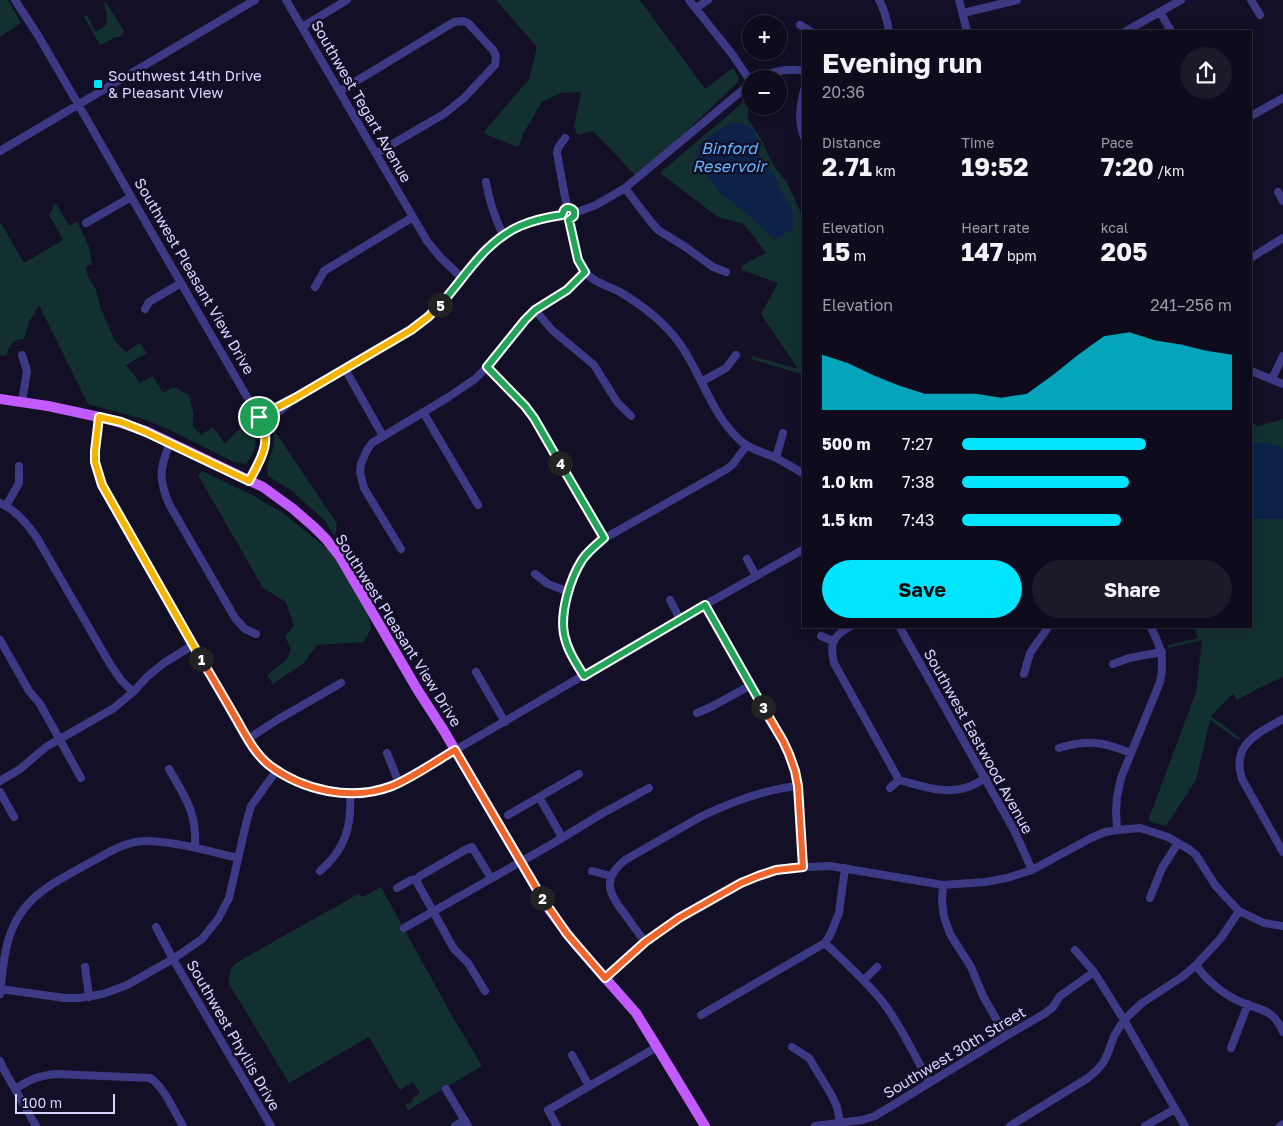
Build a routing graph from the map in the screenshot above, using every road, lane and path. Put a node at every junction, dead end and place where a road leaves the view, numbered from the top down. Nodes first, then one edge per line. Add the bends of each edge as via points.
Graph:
1 (15, 0) edge
2 (255, 0) edge
3 (286, 0) edge
4 (348, 0) edge
5 (689, 0) edge
6 (708, 0) edge
7 (879, 0) edge
8 (959, 0) edge
9 (1017, 0) edge
10 (1180, 0) edge
11 (1251, 0) edge
12 (696, 8) junction
13 (1160, 12) junction
14 (963, 14) junction
15 (1260, 15) dead end
16 (800, 25) dead end
17 (302, 27) junction
18 (808, 30) edge
19 (889, 30) edge
20 (967, 30) edge
21 (1128, 30) edge
22 (1170, 30) edge
23 (743, 70) edge
24 (787, 71) edge
25 (802, 71) edge
26 (742, 90) edge
27 (340, 91) junction
28 (802, 97) edge
29 (1283, 98) edge
30 (78, 104) junction
31 (1252, 115) edge
32 (802, 130) edge
33 (565, 138) dead end
34 (0, 151) edge
35 (377, 153) junction
36 (486, 182) dead end
37 (625, 188) junction
38 (1278, 192) dead end
39 (131, 197) junction
40 (1283, 200) edge
41 (567, 208) junction
42 (575, 213) junction
43 (562, 215) junction
44 (413, 217) junction
45 (569, 220) junction
46 (86, 223) dead end
47 (503, 235) junction
48 (1283, 238) edge
49 (1252, 257) edge
50 (585, 272) junction
51 (726, 272) dead end
52 (462, 278) junction
53 (181, 283) junction
54 (315, 287) dead end
55 (145, 309) dead end
56 (535, 310) junction
57 (22, 355) dead end
58 (736, 355) dead end
59 (1283, 356) edge
60 (487, 367) junction
61 (345, 369) junction
62 (1252, 370) edge
63 (1272, 379) junction
64 (701, 382) junction
65 (1283, 384) edge
66 (0, 400) edge
67 (22, 402) junction
68 (423, 412) junction
69 (631, 416) dead end
70 (99, 417) junction
71 (260, 419) junction
72 (784, 433) dead end
73 (383, 436) junction
74 (170, 442) junction
75 (747, 445) junction
76 (776, 458) junction
77 (19, 466) dead end
78 (802, 473) edge
79 (249, 481) junction
80 (478, 504) dead end
81 (3, 505) edge
82 (604, 538) junction
83 (401, 549) dead end
84 (802, 550) edge
85 (747, 559) dead end
86 (535, 574) dead end
87 (756, 576) junction
88 (569, 592) junction
89 (670, 600) dead end
90 (705, 605) junction
91 (680, 619) junction
92 (848, 628) edge
93 (900, 628) edge
94 (1048, 628) edge
95 (1151, 628) edge
96 (256, 634) dead end
97 (821, 636) dead end
98 (0, 640) edge
99 (833, 641) junction
100 (193, 645) junction
101 (1162, 652) junction
102 (1113, 664) dead end
103 (476, 672) dead end
104 (1024, 674) dead end
105 (584, 676) junction
106 (341, 683) dead end
107 (751, 685) junction
108 (133, 692) junction
109 (697, 713) dead end
110 (1283, 719) edge
111 (505, 722) junction
112 (59, 739) junction
113 (248, 739) junction
114 (1059, 748) dead end
115 (455, 750) junction
116 (387, 753) dead end
117 (1131, 754) junction
118 (169, 769) dead end
119 (277, 770) junction
120 (580, 774) dead end
121 (81, 778) dead end
122 (986, 778) junction
123 (899, 780) junction
124 (0, 781) edge
125 (399, 783) junction
126 (798, 786) junction
127 (648, 788) dead end
128 (890, 788) dead end
129 (0, 792) edge
130 (350, 794) junction
131 (539, 797) junction
132 (508, 815) dead end
133 (14, 817) dead end
134 (1117, 830) junction
135 (562, 837) junction
136 (1178, 843) junction
137 (195, 848) junction
138 (1283, 852) edge
139 (238, 858) junction
140 (520, 862) junction
141 (803, 867) junction
142 (845, 868) junction
143 (1032, 870) junction
144 (320, 871) dead end
145 (592, 872) dead end
146 (611, 876) junction
147 (491, 878) junction
148 (417, 880) junction
149 (943, 886) junction
150 (397, 888) dead end
151 (1150, 898) dead end
152 (1239, 911) junction
153 (433, 912) junction
154 (1283, 926) edge
155 (156, 927) dead end
156 (404, 928) dead end
157 (645, 942) junction
158 (825, 943) junction
159 (1075, 950) dead end
160 (173, 958) junction
161 (1196, 965) junction
162 (85, 967) dead end
163 (877, 967) dead end
164 (1094, 972) junction
165 (605, 978) junction
166 (864, 980) junction
167 (0, 989) edge
168 (485, 991) dead end
169 (0, 994) edge
170 (89, 997) junction
171 (1248, 1004) junction
172 (701, 1015) dead end
173 (1124, 1020) junction
174 (1283, 1032) edge
175 (1006, 1036) junction
176 (657, 1047) junction
177 (792, 1047) dead end
178 (1231, 1048) dead end
179 (572, 1056) dead end
180 (0, 1061) edge
181 (929, 1082) junction
182 (589, 1086) junction
183 (15, 1089) junction
184 (446, 1089) dead end
185 (1175, 1109) junction
186 (840, 1122) junction
187 (467, 1123) edge
188 (36, 1126) edge
189 (183, 1126) edge
190 (271, 1126) edge
191 (455, 1126) edge
192 (557, 1126) edge
193 (705, 1126) edge
194 (815, 1126) edge
195 (1010, 1126) edge
196 (1145, 1126) edge
197 (1185, 1126) edge

1 - 30 street, Southwest Pleasant View Drive
2 - 30 street
3 - 17 street, Southwest Tegart Avenue
4 - 17 street
5 - 12 street
6 - 12 street
7 - 19 street
8 - 14 street
9 - 14 street
10 - 13 street
11 - 15 street
12 - 23 street
13 - 21 street
13 - 22 street
14 - 20 street
16 - 18 street
17 - 27 street, Southwest Tegart Avenue
24 - 25 street
26 - 37 street
27 - 35 street, Southwest Tegart Avenue
27 - 35 street via 454,22 468,23 493,50 495,65 464,98 444,114
28 - 32 street via 799,119
29 - 31 street
30 - 34 street
30 - 39 street, Southwest Pleasant View Drive
33 - 41 street via 557,153
35 - 44 street, Southwest Tegart Avenue
36 - 47 street
37 - 42 street
37 - 51 street via 658,230 713,267
38 - 40 street
39 - 46 street
39 - 53 street, Southwest Pleasant View Drive
41 - 42 street
41 - 43 street
42 - 45 street
43 - 45 street
43 - 47 street via 526,224
44 - 52 street, Southwest Tegart Avenue via 434,250
44 - 54 street via 324,271
45 - 50 street via 578,260
47 - 52 street via 482,252
48 - 49 street
50 - 56 street via 567,290
50 - 64 street via 634,302 669,332 680,344
52 - 61 street via 420,324
53 - 55 street via 149,302
53 - 71 street, Southwest Pleasant View Drive
56 - 60 street
56 - 69 street via 552,330 594,365 617,402
57 - 67 street via 27,371
58 - 64 street via 726,368
59 - 63 street
60 - 68 street via 460,390
60 - 82 street via 534,418
61 - 71 street
61 - 73 street
62 - 63 street
63 - 65 street
64 - 75 street via 722,419
66 - 67 main road
67 - 70 main road
68 - 73 street
68 - 80 street
70 - 74 main road
70 - 100 street via 95,451 102,485
71 - 79 street, Southwest Pleasant View Drive via 266,442
72 - 76 street
73 - 83 street via 372,443 363,457 361,480
74 - 79 main road
74 - 96 street via 161,471 169,504 235,618 245,629
75 - 76 street
75 - 82 street via 727,469
76 - 78 street
77 - 81 street via 19,483
79 - 115 main road, Southwest Pleasant View Drive via 292,508 334,548
81 - 108 street via 30,528 115,673
82 - 88 street via 583,559
84 - 87 street
85 - 87 street
86 - 88 street via 548,584
87 - 90 street
88 - 105 street via 563,617 564,633
89 - 91 street
90 - 91 street
90 - 107 street
91 - 105 street
92 - 99 street
93 - 122 street, Southwest Eastwood Avenue
94 - 104 street via 1030,653
95 - 101 street
97 - 99 street
98 - 112 street
99 - 123 street via 834,663
100 - 108 street via 164,663
100 - 113 street
101 - 102 street
101 - 117 street via 1160,682
103 - 111 street
105 - 111 street
106 - 113 street
107 - 109 street
107 - 126 street via 789,754
108 - 112 street via 114,708
110 - 138 street via 1248,741 1239,762 1242,779
111 - 115 street
112 - 121 street
112 - 124 street
113 - 119 street
114 - 117 street via 1080,742 1096,743
115 - 125 street
115 - 140 main road, Southwest Pleasant View Drive
116 - 125 street
117 - 134 street via 1117,797
118 - 137 street via 191,809
119 - 130 street via 311,787
119 - 139 street via 249,811
120 - 131 street
122 - 123 street via 958,790 924,787
122 - 143 street, Southwest Eastwood Avenue
123 - 128 street
125 - 130 street
126 - 141 street
126 - 146 street via 768,791 702,816 625,860
127 - 135 street
129 - 133 street
130 - 144 street via 350,819 340,850
131 - 132 street
131 - 135 street
134 - 136 street via 1144,829
134 - 143 street via 1091,838
135 - 140 street
136 - 151 street via 1162,868
136 - 152 street via 1196,855 1215,885
137 - 139 street
137 - 167 street via 165,842 138,842 111,851 46,888 30,901 16,921 6,946
139 - 160 street via 228,898 218,919 202,939
140 - 147 street
140 - 165 main road, Southwest Pleasant View Drive via 546,905
141 - 142 street
141 - 157 street via 776,870 741,883 679,918
142 - 149 street
142 - 158 street via 839,913
143 - 149 street via 985,882
145 - 146 street
146 - 157 street via 614,900
147 - 148 street via 472,847
147 - 153 street
148 - 150 street
148 - 153 street
149 - 175 street via 944,917 950,934
152 - 154 street via 1264,923
152 - 161 street via 1221,938
153 - 156 street
153 - 168 street via 454,949 472,967
155 - 160 street, Southwest Phyllis Drive
157 - 165 street
158 - 166 street
158 - 172 street
159 - 164 street
160 - 170 street via 127,985
160 - 190 street, Southwest Phyllis Drive
161 - 171 street via 1210,982
161 - 173 street via 1142,1003
162 - 170 street
163 - 166 street
164 - 173 street
164 - 175 street, Southwest 30th Street via 1060,996 1044,1014
165 - 176 main road, Southwest Pleasant View Drive via 636,1013
166 - 181 street via 892,1015
167 - 169 street
167 - 170 street via 65,998
171 - 174 street via 1275,1016
171 - 178 street
173 - 185 street
173 - 195 street via 1103,1062 1093,1074
175 - 181 street, Southwest 30th Street
176 - 182 street
176 - 193 main road, Southwest Pleasant View Drive
177 - 186 street via 809,1058 831,1094
179 - 182 street
180 - 183 street
181 - 186 street, Southwest 30th Street via 875,1116
182 - 192 street via 548,1110
183 - 188 street
183 - 189 street via 32,1078 56,1074 150,1078 160,1086
184 - 187 street
185 - 196 street
185 - 197 street
186 - 194 street, Southwest 30th Street
187 - 191 street

